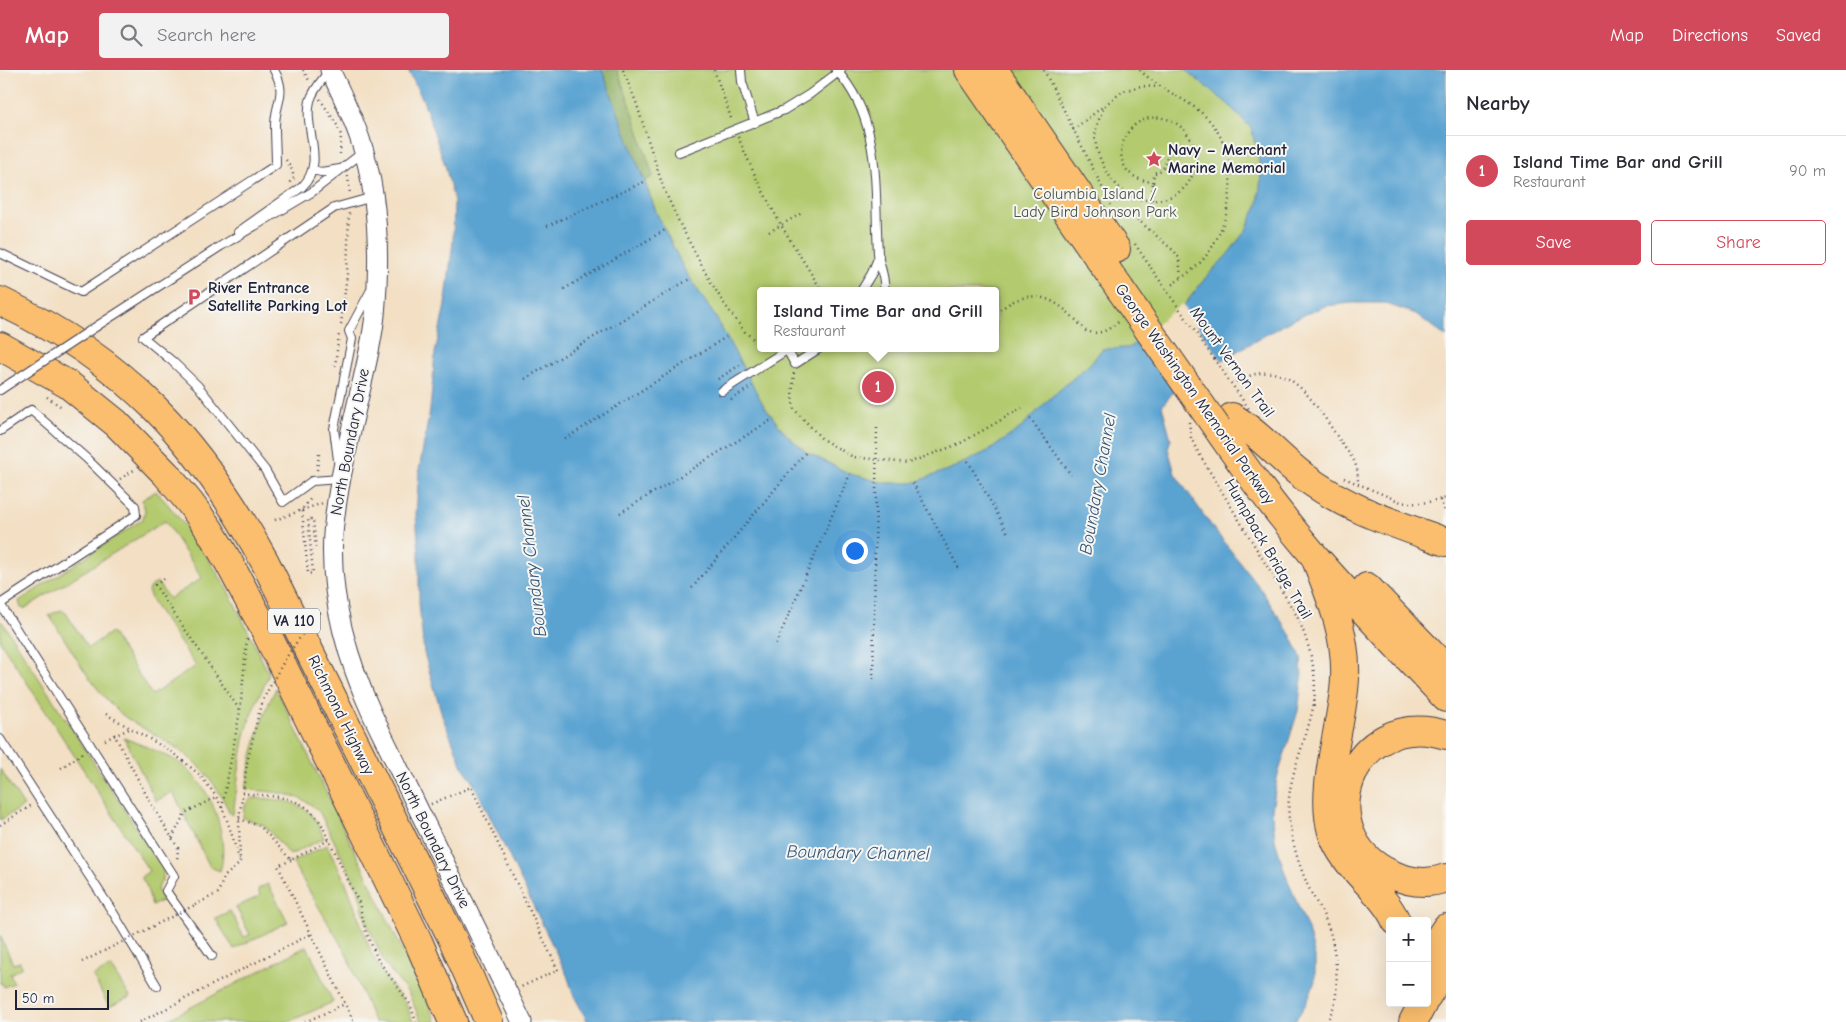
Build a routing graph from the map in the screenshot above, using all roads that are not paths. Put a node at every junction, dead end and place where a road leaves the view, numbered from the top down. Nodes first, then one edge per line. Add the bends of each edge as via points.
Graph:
1 (274, 70) edge
2 (330, 70) edge
3 (740, 70) edge
4 (969, 70) edge
5 (994, 70) edge
6 (838, 71) edge
7 (755, 123) junction
8 (364, 152) junction
9 (679, 152) dead end
10 (346, 168) junction
11 (313, 170) junction
12 (373, 197) junction
13 (221, 246) junction
14 (0, 253) edge
15 (878, 256) junction
16 (1136, 279) junction
17 (863, 287) edge
18 (884, 287) edge
19 (0, 301) edge
20 (7, 350) edge
21 (783, 352) edge
22 (789, 352) edge
23 (814, 352) edge
24 (0, 390) edge
25 (722, 391) dead end
26 (1238, 417) junction
27 (0, 431) edge
28 (340, 479) junction
29 (1446, 542) edge
30 (1315, 557) junction
31 (0, 604) edge
32 (1446, 669) edge
33 (1446, 698) edge
34 (1446, 735) edge
35 (0, 739) edge
36 (1446, 878) edge
37 (1394, 917) edge
38 (1446, 928) edge
39 (1431, 951) edge
40 (212, 956) dead end
41 (1446, 966) edge
42 (157, 986) dead end
43 (1431, 990) edge
44 (1401, 1007) edge
45 (1421, 1007) edge
46 (453, 1022) edge
47 (489, 1022) edge
48 (522, 1022) edge
49 (1400, 1022) edge
50 (1413, 1022) edge

1 - 14 lane via 282,91 275,125 276,165 82,292
2 - 8 street, North Boundary Drive
2 - 11 lane via 311,98 308,111
3 - 7 lane
4 - 16 highway, George Washington Memorial Parkway
5 - 16 highway, George Washington Memorial Parkway
6 - 7 lane via 797,103
6 - 15 lane via 864,114 872,141
7 - 9 lane
8 - 10 lane
8 - 12 street, North Boundary Drive
10 - 11 lane via 334,172
10 - 13 lane via 284,210
11 - 13 lane via 302,187
12 - 28 street, North Boundary Drive via 377,242 373,329
12 - 28 lane via 334,208 143,336 198,386 265,470 283,502 312,481
13 - 24 lane, bridge
15 - 17 lane
15 - 18 lane
16 - 26 highway, George Washington Memorial Parkway, bridge
19 - 47 highway, Richmond Highway / VA 110 via 45,323 76,343 141,394 183,437 217,482 242,519 272,576 453,940
20 - 46 highway, Richmond Highway / VA 110 via 69,385 116,423 166,474 209,530 271,643 418,941
21 - 25 lane
22 - 23 lane via 795,364
26 - 29 highway via 1271,450 1342,501 1373,516
26 - 30 highway, George Washington Memorial Parkway via 1260,488
26 - 32 highway, George Washington Memorial Parkway via 1256,452 1315,527 1376,597
27 - 31 lane via 31,410 114,483 135,506 136,515
28 - 48 street, North Boundary Drive via 333,565 341,624 353,668 373,716
30 - 33 highway, George Washington Memorial Parkway
30 - 37 highway via 1336,611 1345,652 1344,693 1328,792 1330,824 1347,862 1386,904
31 - 40 lane via 174,876 166,892
34 - 36 highway via 1410,730 1377,743 1363,756 1354,771 1345,804 1352,836 1373,863 1407,880 1429,882
35 - 42 lane
38 - 39 highway
41 - 43 highway
44 - 49 highway
45 - 50 highway

